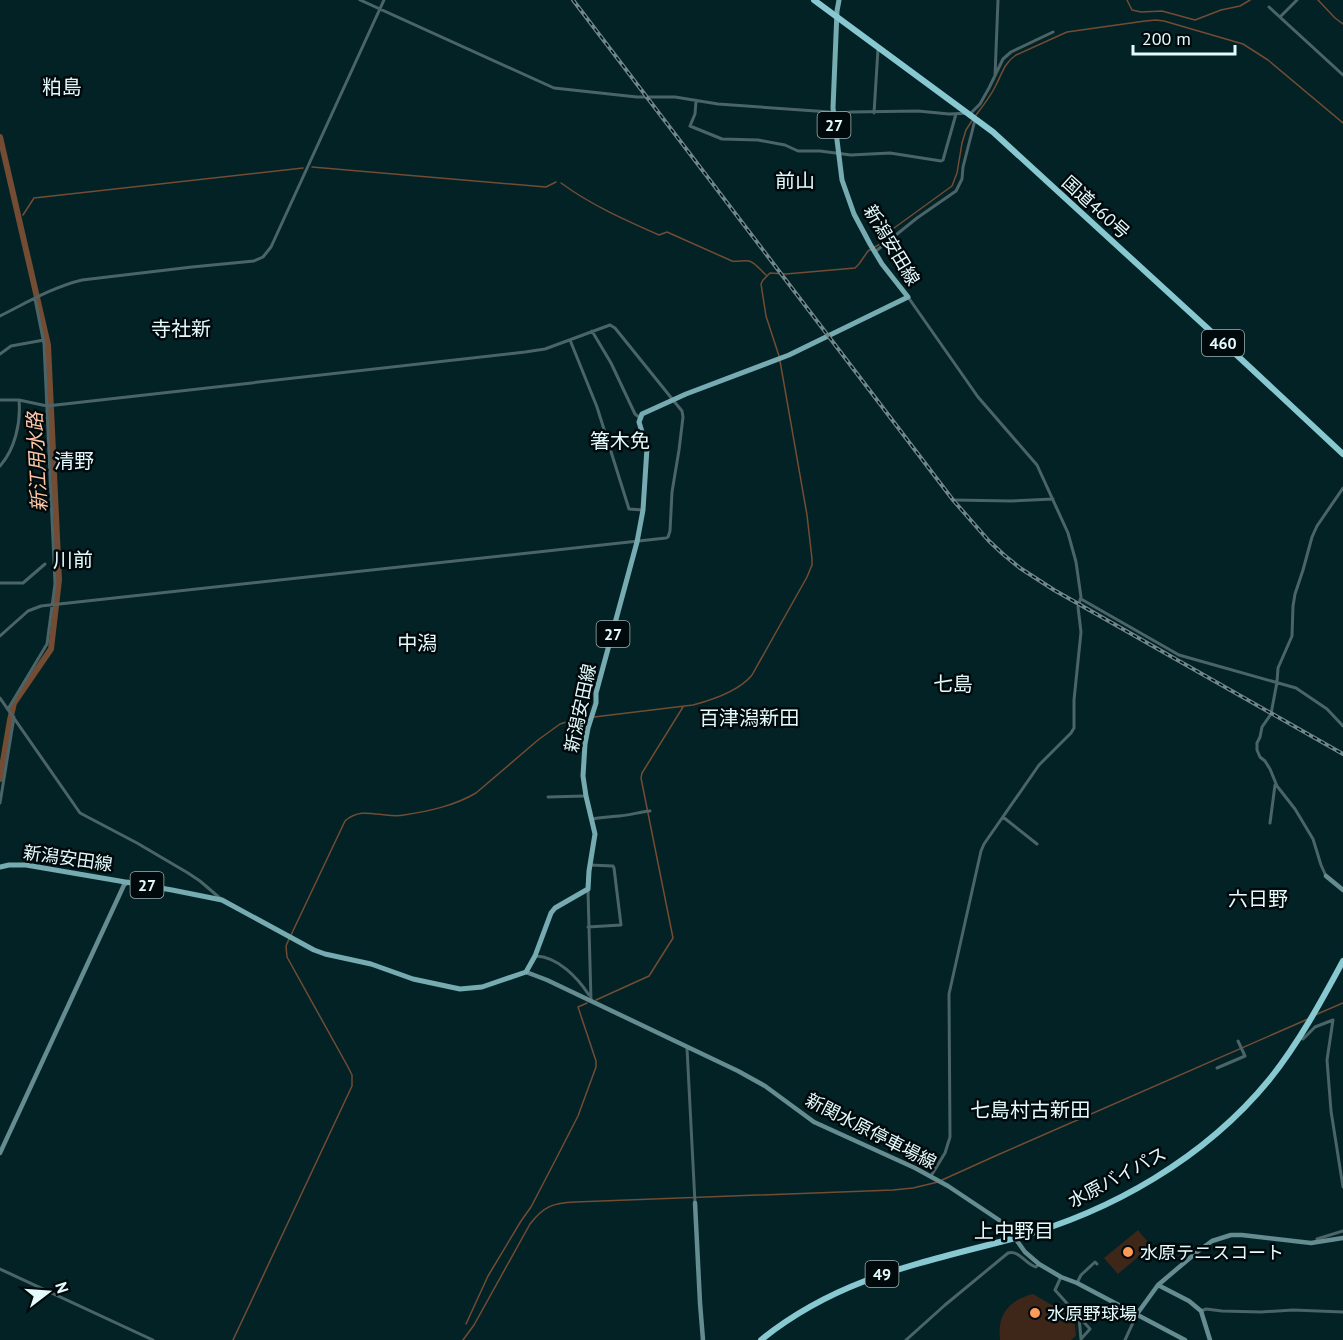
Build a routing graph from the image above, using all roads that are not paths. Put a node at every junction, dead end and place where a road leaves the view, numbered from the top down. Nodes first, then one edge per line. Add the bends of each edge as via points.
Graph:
1 (360, 0) edge
2 (384, 0) edge
3 (814, 0) edge
4 (839, 0) edge
5 (998, 0) edge
6 (1297, 0) edge
7 (1269, 7) dead end
8 (380, 9) junction
9 (1280, 17) junction
10 (837, 18) junction
11 (1053, 32) dead end
12 (878, 47) junction
13 (1343, 75) edge
14 (995, 77) junction
15 (696, 101) junction
16 (874, 113) junction
17 (833, 114) junction
18 (956, 114) junction
19 (971, 117) junction
20 (838, 153) junction
21 (874, 252) junction
22 (908, 297) junction
23 (35, 299) junction
24 (0, 316) edge
25 (591, 331) junction
26 (44, 340) junction
27 (570, 340) junction
28 (0, 354) edge
29 (0, 400) edge
30 (19, 400) junction
31 (673, 400) junction
32 (50, 405) junction
33 (640, 418) junction
34 (1343, 454) edge
35 (0, 466) edge
36 (1343, 488) edge
37 (1053, 499) junction
38 (953, 500) dead end
39 (643, 510) junction
40 (636, 542) junction
41 (45, 564) dead end
42 (0, 582) edge
43 (1081, 599) junction
44 (55, 604) junction
45 (0, 636) edge
46 (1277, 682) junction
47 (0, 698) edge
48 (8, 710) junction
49 (13, 717) junction
50 (1343, 726) edge
51 (1275, 784) junction
52 (586, 796) junction
53 (548, 797) dead end
54 (0, 803) edge
55 (648, 811) dead end
56 (1003, 817) junction
57 (592, 820) junction
58 (1270, 823) dead end
59 (1037, 844) dead end
60 (590, 865) junction
61 (0, 867) edge
62 (1327, 877) joint
63 (128, 882) junction
64 (588, 889) junction
65 (1343, 890) edge
66 (222, 900) junction
67 (588, 927) junction
68 (535, 956) junction
69 (1343, 961) edge
70 (526, 972) junction
71 (590, 998) junction
72 (1303, 1039) dead end
73 (1238, 1041) dead end
74 (687, 1048) junction
75 (1217, 1068) dead end
76 (0, 1153) edge
77 (933, 1177) junction
78 (1343, 1187) edge
79 (695, 1203) joint
80 (1343, 1231) edge
81 (1015, 1238) junction
82 (1343, 1238) edge
83 (1317, 1239) dead end
84 (1039, 1264) junction
85 (1097, 1264) dead end
86 (0, 1269) edge
87 (1062, 1277) junction
88 (1077, 1283) junction
89 (1158, 1285) junction
90 (1201, 1311) junction
91 (1343, 1312) edge
92 (1137, 1314) junction
93 (1079, 1317) junction
94 (703, 1338) edge
95 (153, 1340) edge
96 (761, 1340) edge
97 (906, 1340) edge
98 (1125, 1340) edge
99 (1185, 1340) edge
100 (1210, 1340) edge

1 - 8 street
2 - 8 street
3 - 10 highway, 国道460号 / 460
4 - 10 main road, 新潟安田線 / 27
5 - 14 street
6 - 9 street
7 - 9 street
8 - 15 street via 554,88
8 - 23 street via 263,257 91,278
9 - 13 street
10 - 12 highway, 国道460号 / 460
10 - 17 main road, 新潟安田線 / 27
11 - 14 street via 1011,52
12 - 16 street
12 - 19 highway, 国道460号 / 460
14 - 19 street
15 - 17 street
15 - 20 street via 690,126 722,139 758,140 798,151
16 - 17 street
16 - 18 street
17 - 20 main road, 新潟安田線 / 27
18 - 19 street
18 - 20 street via 941,161 890,153
19 - 21 street via 962,179 956,191
19 - 34 highway, 国道460号 / 460 via 993,132
20 - 21 main road, 新潟安田線 / 27 via 847,197
21 - 22 main road, 新潟安田線 / 27
22 - 31 main road, 新潟安田線 via 780,358
22 - 37 street via 978,397 1037,465
23 - 24 street
23 - 26 street
25 - 27 street
25 - 31 street via 610,325 615,328
25 - 33 street
26 - 28 street via 11,346
26 - 32 street
27 - 32 street via 525,352
27 - 39 street via 597,407 628,509
29 - 30 street
30 - 32 street
30 - 35 street via 14,443
31 - 33 main road, 新潟安田線
31 - 40 street via 683,417 669,535
32 - 44 street
33 - 39 main road, 新潟安田線 / 27 via 647,448
36 - 46 street via 1312,537 1295,594 1292,636 1278,668
37 - 38 street
37 - 43 street via 1074,552
39 - 40 main road, 新潟安田線 / 27
40 - 44 street
40 - 52 main road, 新潟安田線 / 27 via 588,728 583,776
41 - 42 street via 22,583
43 - 46 street via 1179,655
43 - 56 street via 1074,728 1039,765
44 - 45 street via 32,609
44 - 48 street via 47,644
46 - 50 street via 1303,692
46 - 51 street via 1271,714 1257,743
47 - 48 street
48 - 49 street
49 - 54 street
49 - 66 street via 80,813 188,873
51 - 58 street
51 - 62 street via 1313,839
52 - 53 street
52 - 57 main road, 新潟安田線 / 27
55 - 57 street
56 - 59 street
56 - 77 street via 981,851 955,967 948,1014 950,1137
57 - 60 main road, 新潟安田線 / 27 via 595,834
60 - 64 main road, 新潟安田線 / 27
60 - 67 street via 615,868 621,925
61 - 63 main road, 新潟安田線 / 27 via 26,865
62 - 65 street
63 - 66 main road, 新潟安田線 / 27
63 - 76 street
64 - 67 street
64 - 68 main road via 553,910
66 - 70 main road, 新潟安田線 / 27 via 325,954 371,964 412,979 460,989 482,987
67 - 71 street
68 - 70 main road
68 - 71 street via 558,964 583,986
69 - 81 highway, 水原バイパス / 49 via 1292,1048 1241,1112 1176,1164 1133,1190 1092,1210
70 - 71 street, 新関水原停車場線
71 - 74 street, 新関水原停車場線
72 - 78 street via 1315,1027 1333,1020 1327,1060
73 - 75 street via 1245,1056
74 - 77 street, 新関水原停車場線 via 765,1086 814,1122
74 - 79 street
77 - 81 street, 新関水原停車場線 via 999,1220
79 - 94 street
80 - 83 street
81 - 84 street, 新関水原停車場線
81 - 96 highway, 水原バイパス / 49 via 867,1280 823,1299
82 - 89 street via 1311,1243 1231,1235 1212,1241
84 - 87 street, 新関水原停車場線
84 - 97 street via 1032,1266 1017,1253 1008,1253
85 - 88 street via 1081,1275
86 - 95 street
87 - 88 street, 新関水原停車場線
87 - 93 street via 1055,1290
88 - 92 street, 新関水原停車場線
89 - 90 street
89 - 92 street
90 - 91 street
90 - 100 street
92 - 98 street
92 - 99 street, 新関水原停車場線
93 - 93 street via 1090,1329 1081,1339 1080,1328

